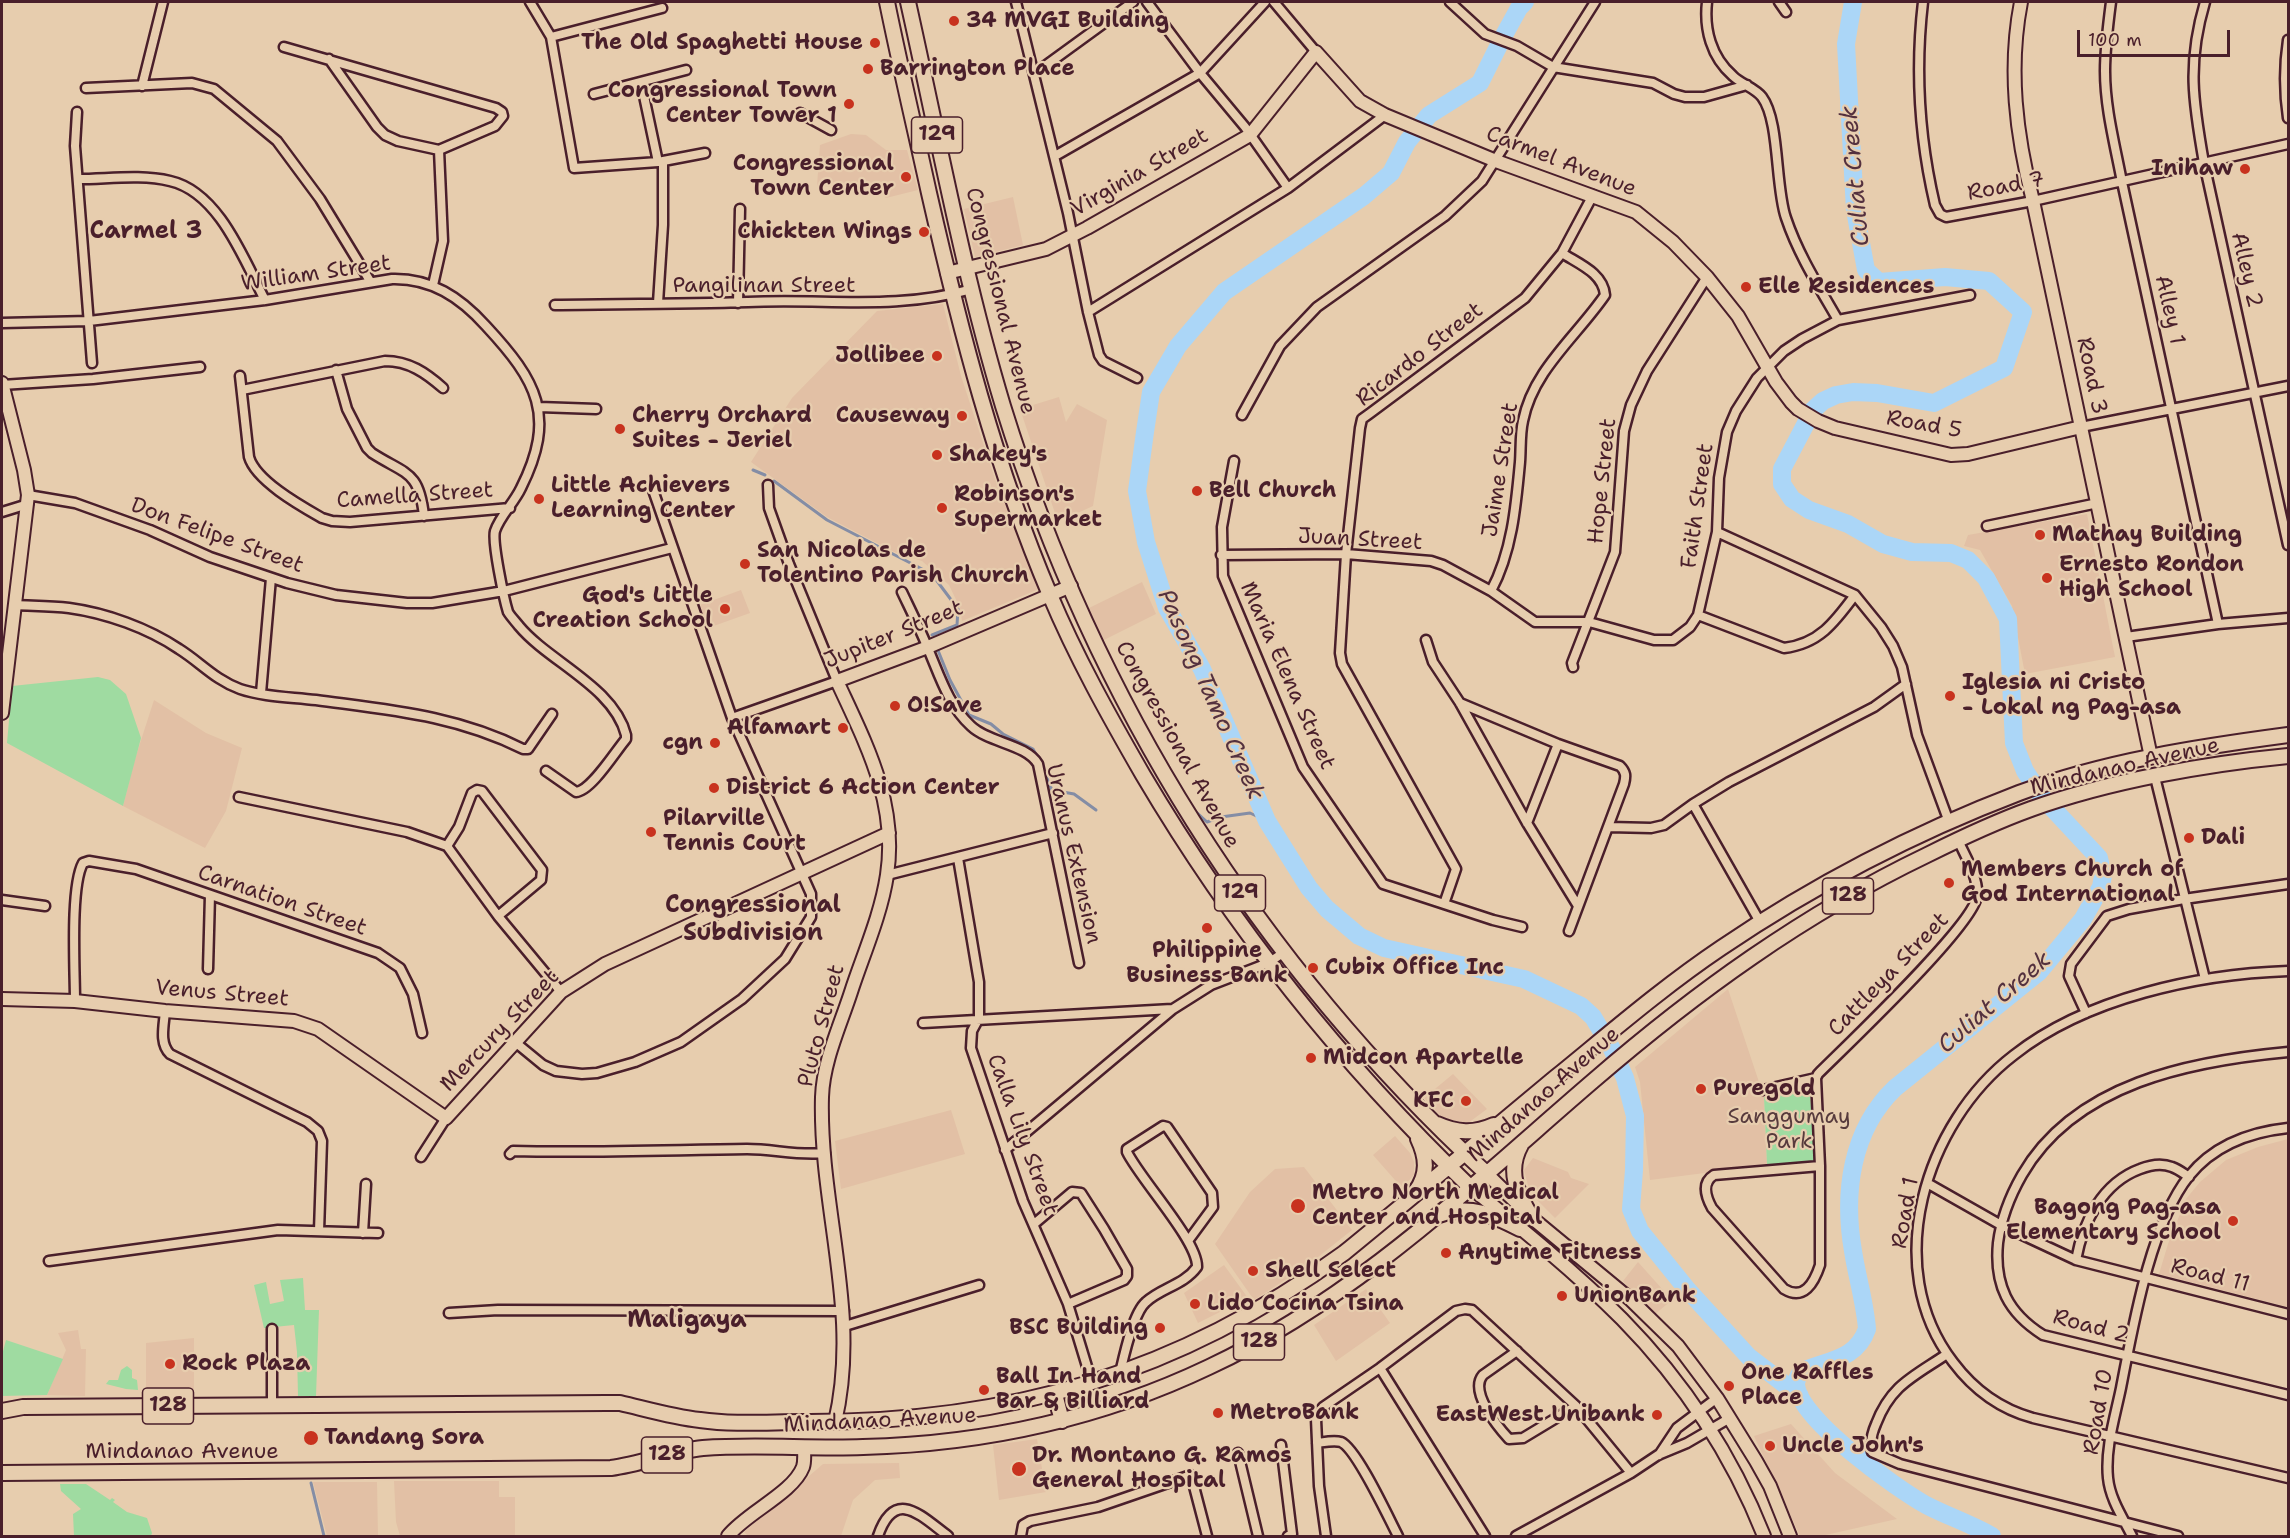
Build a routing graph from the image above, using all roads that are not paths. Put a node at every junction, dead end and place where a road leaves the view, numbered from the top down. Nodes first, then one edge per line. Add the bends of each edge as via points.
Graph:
1 (163, 2) edge
2 (530, 2) edge
3 (887, 2) edge
4 (908, 2) edge
5 (1016, 2) edge
6 (1133, 2) edge
7 (1147, 2) edge
8 (1265, 2) edge
9 (1274, 2) edge
10 (1450, 2) edge
11 (1595, 2) edge
12 (1707, 2) edge
13 (1779, 2) edge
14 (1923, 2) edge
15 (2021, 2) edge
16 (2111, 2) edge
17 (2205, 2) edge
18 (662, 8) dead end
19 (1786, 12) dead end
20 (551, 36) junction
21 (2289, 40) edge
22 (284, 46) dead end
23 (1316, 52) junction
24 (329, 59) junction
25 (1554, 67) junction
26 (686, 70) dead end
27 (1200, 73) junction
28 (1034, 74) junction
29 (641, 82) junction
30 (1747, 85) junction
31 (142, 86) junction
32 (86, 88) dead end
33 (594, 94) dead end
34 (77, 112) dead end
35 (800, 113) dead end
36 (1385, 115) junction
37 (2289, 118) edge
38 (831, 130) dead end
39 (1250, 135) junction
40 (2289, 144) edge
41 (439, 150) junction
42 (705, 153) dead end
43 (1054, 156) junction
44 (1496, 161) junction
45 (660, 162) junction
46 (2204, 163) junction
47 (78, 179) junction
48 (2122, 182) junction
49 (1288, 188) junction
50 (1593, 195) junction
51 (2033, 201) junction
52 (740, 209) dead end
53 (1072, 236) junction
54 (1562, 253) junction
55 (967, 268) junction
56 (947, 273) junction
57 (1707, 277) junction
58 (370, 281) junction
59 (433, 285) junction
60 (972, 289) junction
61 (952, 295) junction
62 (1970, 295) dead end
63 (265, 300) junction
64 (658, 303) junction
65 (738, 303) junction
66 (555, 305) dead end
67 (1088, 312) junction
68 (1838, 320) junction
69 (89, 321) junction
70 (2, 323) edge
71 (92, 363) dead end
72 (1767, 366) junction
73 (200, 367) dead end
74 (336, 370) junction
75 (240, 376) dead end
76 (1137, 378) dead end
77 (2, 384) edge
78 (2289, 386) edge
79 (443, 388) dead end
80 (242, 390) junction
81 (2255, 393) junction
82 (539, 407) junction
83 (4, 409) edge
84 (596, 409) dead end
85 (1798, 410) joint
86 (2172, 410) junction
87 (1242, 415) dead end
88 (2080, 427) junction
89 (1234, 461) dead end
90 (768, 485) dead end
91 (652, 490) dead end
92 (28, 499) junction
93 (2098, 503) junction
94 (510, 508) junction
95 (2, 512) edge
96 (424, 516) junction
97 (1987, 526) dead end
98 (1717, 531) junction
99 (2289, 545) edge
100 (672, 548) junction
101 (1346, 554) junction
102 (1221, 555) junction
103 (271, 578) junction
104 (1071, 586) junction
105 (504, 591) junction
106 (1491, 591) junction
107 (902, 592) dead end
108 (1050, 595) junction
109 (1855, 595) junction
110 (15, 605) junction
111 (1698, 615) junction
112 (2289, 618) edge
113 (1589, 622) junction
114 (2218, 624) junction
115 (2126, 637) junction
116 (1426, 640) dead end
117 (928, 647) junction
118 (1573, 667) dead end
119 (837, 681) junction
120 (1906, 684) junction
121 (261, 693) junction
122 (1460, 703) junction
123 (2, 713) edge
124 (552, 714) dead end
125 (732, 718) junction
126 (2289, 735) edge
127 (1558, 744) junction
128 (2289, 756) edge
129 (2151, 757) junction
130 (546, 771) dead end
131 (2155, 777) junction
132 (239, 797) dead end
133 (1693, 804) junction
134 (1949, 822) junction
135 (1527, 823) junction
136 (1609, 827) junction
137 (889, 833) junction
138 (1053, 833) junction
139 (1958, 840) junction
140 (447, 846) junction
141 (958, 858) junction
142 (803, 874) junction
143 (888, 875) junction
144 (2289, 884) edge
145 (210, 894) junction
146 (2184, 898) junction
147 (2, 900) edge
148 (1444, 904) junction
149 (45, 906) dead end
150 (1578, 906) junction
151 (498, 916) junction
152 (1760, 922) junction
153 (1522, 927) dead end
154 (1569, 931) dead end
155 (1720, 949) junction
156 (1283, 953) junction
157 (1079, 963) dead end
158 (1268, 963) junction
159 (208, 969) dead end
160 (1731, 970) junction
161 (2289, 971) edge
162 (2205, 979) junction
163 (561, 992) junction
164 (2, 999) edge
165 (75, 1001) junction
166 (1173, 1009) junction
167 (165, 1011) junction
168 (2086, 1013) junction
169 (979, 1018) junction
170 (923, 1023) dead end
171 (422, 1033) dead end
172 (515, 1042) junction
173 (2289, 1052) edge
174 (1816, 1078) junction
175 (1763, 1090) dead end
176 (446, 1118) junction
177 (1504, 1120) junction
178 (1430, 1121) junction
179 (2289, 1128) edge
180 (1413, 1130) junction
181 (1522, 1143) junction
182 (1005, 1150) junction
183 (825, 1153) junction
184 (510, 1154) dead end
185 (1464, 1154) junction
186 (422, 1157) dead end
187 (1449, 1166) junction
188 (1820, 1166) junction
189 (1486, 1173) junction
190 (2188, 1176) junction
191 (1928, 1183) junction
192 (366, 1185) dead end
193 (1470, 1187) junction
194 (1408, 1200) junction
195 (1432, 1218) junction
196 (1532, 1218) junction
197 (1034, 1224) junction
198 (2001, 1225) junction
199 (1521, 1229) junction
200 (319, 1231) junction
201 (363, 1233) junction
202 (378, 1233) dead end
203 (1188, 1241) junction
204 (2076, 1260) junction
205 (49, 1261) dead end
206 (2145, 1279) junction
207 (979, 1285) dead end
208 (1068, 1304) junction
209 (844, 1311) junction
210 (449, 1313) dead end
211 (2289, 1314) edge
212 (845, 1326) junction
213 (272, 1329) dead end
214 (1517, 1351) junction
215 (1947, 1354) junction
216 (2127, 1356) junction
217 (1380, 1368) junction
218 (1120, 1374) junction
219 (1092, 1383) junction
220 (1055, 1394) junction
221 (2289, 1395) edge
222 (1717, 1398) junction
223 (272, 1405) junction
224 (1576, 1406) junction
225 (2, 1411) edge
226 (1699, 1412) junction
227 (1730, 1418) junction
228 (1062, 1421) junction
229 (835, 1422) junction
230 (1711, 1429) junction
231 (2111, 1436) junction
232 (1317, 1443) junction
233 (1281, 1445) dead end
234 (804, 1448) junction
235 (1238, 1453) dead end
236 (1658, 1455) junction
237 (2, 1473) edge
238 (1630, 1473) junction
239 (2289, 1478) edge
240 (2126, 1524) junction
241 (1290, 1535) edge
242 (728, 1536) edge
243 (878, 1536) edge
244 (948, 1536) edge
245 (1021, 1536) edge
246 (1207, 1536) edge
247 (1258, 1536) edge
248 (1326, 1536) edge
249 (1398, 1536) edge
250 (1485, 1536) edge
251 (1516, 1536) edge
252 (1764, 1536) edge
253 (1790, 1536) edge
254 (2132, 1536) edge
255 (2178, 1536) edge

1 - 31 street
2 - 20 street
3 - 56 main road, Congressional Avenue / 129
4 - 55 main road, Congressional Avenue / 129
5 - 28 street
6 - 28 street
7 - 27 street
8 - 27 street
9 - 23 street
10 - 25 street via 1485,34
11 - 25 street
12 - 30 street via 1705,19 1713,50 1733,77
13 - 19 street
14 - 51 street, Road 7 via 1918,87 1922,138 1935,205 1946,217
15 - 51 street, Road 3 via 2014,69 2016,114
16 - 48 street, Alley 1 via 2105,72
17 - 46 street, Alley 2 via 2196,33 2192,76
18 - 20 street
20 - 45 street via 574,168
21 - 37 street via 2284,65
22 - 24 street
23 - 36 street, Carmel Avenue via 1360,101
23 - 39 street, Virginia Street
24 - 41 street via 385,135
24 - 41 street via 502,112 501,121 495,126
25 - 30 street via 1653,83 1685,97 1704,97
25 - 44 street
26 - 29 street
27 - 39 street
27 - 43 street
28 - 43 street
29 - 33 street
29 - 45 street
30 - 68 street via 1762,97 1768,111 1786,217
31 - 32 street
31 - 58 street via 192,83 213,89 277,141 320,199
34 - 47 street
35 - 38 street
36 - 44 street, Carmel Avenue
36 - 49 street
39 - 49 street
39 - 53 street, Virginia Street
40 - 46 street, Road 7
41 - 59 street via 443,242
42 - 45 street
43 - 53 street
44 - 50 street, Carmel Avenue
44 - 87 street via 1482,181 1445,216 1317,307 1281,346
45 - 64 street via 663,225
46 - 48 street, Road 7
46 - 81 street, Alley 2
47 - 63 street via 147,178 171,181 190,189 222,219
47 - 69 street
48 - 51 street, Road 7
48 - 86 street, Alley 1
49 - 67 street
50 - 54 street, Ricardo Street
50 - 57 street, Carmel Avenue via 1636,212
51 - 88 street, Road 3
52 - 65 street
53 - 55 street, Virginia Street via 1046,249
53 - 67 street
54 - 101 street, Ricardo Street via 1524,298 1362,419
54 - 106 street, Jaime Street via 1599,277 1605,295 1533,390 1523,420 1513,525 1500,574
55 - 56 street, Virginia Street
55 - 60 main road, Congressional Avenue / 129
56 - 61 main road, Congressional Avenue / 129
57 - 72 street, Carmel Avenue via 1738,316
57 - 113 street, Hope Street via 1647,371 1631,405 1624,431 1615,552
58 - 59 street, William Street via 403,279
58 - 63 street, William Street
59 - 82 street, William Street via 462,302 496,336 528,381
60 - 61 street, Pangilinan Street
60 - 104 main road, Congressional Avenue / 129 via 1004,406 1038,507
61 - 65 street, Pangilinan Street via 878,304
61 - 108 main road, Congressional Avenue / 129 via 1014,501
62 - 68 street, Faith Street
63 - 69 street, William Street
64 - 65 street, Pangilinan Street
64 - 66 street, Pangilinan Street
67 - 76 street via 1102,361
68 - 72 street, Faith Street via 1802,339
69 - 70 street, William Street
69 - 71 street
72 - 85 street, Carmel Avenue
72 - 98 street, Faith Street via 1753,382 1727,432 1719,478
73 - 77 street
74 - 79 street via 399,362 426,374
74 - 80 street
74 - 96 street via 347,409 367,448 413,478 421,493
75 - 80 street, Camella Street
77 - 83 street
78 - 81 street
80 - 96 street, Camella Street via 253,468 290,497 332,521
81 - 86 street
81 - 99 street, Alley 2
82 - 84 street
82 - 94 street, William Street via 535,454
83 - 92 street via 22,459
85 - 88 street, Road 5 via 1835,428 1951,455
86 - 88 street
86 - 114 street, Alley 1
88 - 93 street, Road 3
89 - 102 street, Maria Elena Street via 1224,510
90 - 119 street, Pluto Street via 769,508
91 - 100 street
92 - 95 street
92 - 103 street, Don Felipe Street via 75,503
92 - 110 street
93 - 97 street
93 - 115 street, Road 3
94 - 96 street, Camella Street
94 - 105 street, William Street via 495,533
98 - 109 street
98 - 111 street, Faith Street
100 - 105 street, Don Felipe Street
100 - 125 street
101 - 102 street, Juan Street
101 - 106 street, Juan Street via 1431,561
101 - 148 street, Ricardo Street via 1340,628 1342,664 1456,869
102 - 148 street, Maria Elena Street via 1226,587 1303,767 1383,884
103 - 105 street, Don Felipe Street via 336,595 407,603 432,603
103 - 121 street
104 - 108 street, Jupiter Street
104 - 156 main road, Congressional Avenue / 129 via 1117,688 1176,793
105 - 130 street, William Street via 508,612 529,638 609,703 626,731 626,739 580,792
106 - 113 street, Juan Street via 1535,622
107 - 117 street, Uranus Extension
108 - 117 street, Jupiter Street
108 - 158 main road, Congressional Avenue / 129 via 1099,697 1163,809
109 - 111 street via 1827,629 1811,641 1784,648
109 - 120 street via 1893,646
110 - 121 street via 70,608 124,623 156,635 225,682
110 - 123 street
111 - 113 street via 1673,640 1654,640
112 - 114 street
113 - 118 street, Hope Street
114 - 115 street
115 - 129 street, Road 3
116 - 122 street via 1433,662
117 - 119 street, Jupiter Street
117 - 138 street, Uranus Extension via 946,693 972,728 1036,760
119 - 125 street, Jupiter Street
119 - 137 street, Pluto Street via 880,780
120 - 133 street via 1874,707
120 - 134 street via 1917,735
121 - 124 street via 456,722 526,750
122 - 127 street
122 - 135 street
125 - 142 street
126 - 129 main road, Mindanao Avenue / 128
127 - 135 street
127 - 136 street via 1624,770 1626,777
128 - 131 main road, Mindanao Avenue / 128
129 - 134 main road, Mindanao Avenue / 128 via 2021,793
131 - 139 main road, Mindanao Avenue / 128 via 2068,797
131 - 146 street
132 - 140 street via 407,832
133 - 136 street via 1677,817 1651,828
133 - 152 street
134 - 152 main road, Mindanao Avenue / 128 via 1885,852
135 - 150 street
136 - 150 street
137 - 142 street, Mercury Street
137 - 143 street, Pluto Street
138 - 141 street
138 - 157 street, Uranus Extension
139 - 160 main road, Mindanao Avenue / 128 via 1842,900
139 - 174 street, Cattleya Street via 1978,894 1973,910
140 - 151 street
140 - 151 street via 472,793 482,791 543,875
141 - 143 street
141 - 169 street, Calla Lily Street via 979,982
142 - 163 street, Mercury Street via 605,964
142 - 172 street via 811,894 811,917 785,959 741,999 681,1042 634,1062 582,1074 543,1065
143 - 183 street, Pluto Street via 825,1074
144 - 146 street
145 - 159 street
145 - 165 street, Carnation Street via 136,869 83,863 78,871
145 - 171 street, Carnation Street via 378,952 400,969 413,994
146 - 162 street
146 - 168 street via 2107,916 2071,964 2069,976
147 - 149 street
148 - 153 street, Maria Elena Street
150 - 154 street
151 - 163 street
152 - 155 main road, Mindanao Avenue / 128
155 - 160 main road
155 - 177 main road, Mindanao Avenue / 128
156 - 158 street
156 - 178 main road, Congressional Avenue / 129 via 1358,1044
158 - 166 street via 1211,985
158 - 180 main road, Congressional Avenue / 129 via 1333,1044
160 - 181 main road, Mindanao Avenue / 128 via 1626,1052
161 - 162 street, Road 1
162 - 168 street, Road 1 via 2148,992
163 - 172 street, Mercury Street
164 - 165 street, Venus Street
165 - 167 street, Venus Street
166 - 169 street
166 - 182 street
167 - 176 street, Venus Street via 294,1021 318,1029
167 - 200 street via 163,1040 170,1054 318,1131 322,1142
168 - 191 street, Road 1 via 2031,1043 1986,1080 1951,1128
169 - 170 street
169 - 182 street, Calla Lily Street via 972,1031 971,1048
172 - 176 street, Mercury Street
173 - 198 street, Road 2 via 2222,1060 2168,1074 2133,1084 2090,1105 2059,1129 2033,1157 2011,1196
174 - 175 street
174 - 188 street
176 - 186 street, Mercury Street
177 - 178 main road via 1468,1132 1450,1130
177 - 185 main road, Mindanao Avenue / 128
178 - 185 main road, Congressional Avenue / 129
179 - 190 street, Road 10 via 2237,1140
180 - 187 main road, Congressional Avenue / 129
180 - 194 main road via 1424,1151 1426,1167 1421,1183
181 - 189 main road, Mindanao Avenue / 128
181 - 196 main road via 1514,1162 1514,1179
182 - 197 street, Calla Lily Street
183 - 184 street via 678,1149
183 - 209 street, Pluto Street
185 - 187 main road, Mindanao Avenue / 128
185 - 189 main road, Congressional Avenue / 129
187 - 193 main road, Congressional Avenue / 129
187 - 194 main road, Mindanao Avenue / 128
188 - 188 street via 1708,1178 1706,1192 1712,1208 1785,1290 1796,1294 1814,1280 1820,1265
189 - 193 main road, Mindanao Avenue / 128
189 - 196 street, Congressional Avenue / 129
190 - 204 street via 2173,1167 2154,1165 2118,1181 2089,1218
190 - 206 street, Road 10 via 2169,1211
191 - 198 street, Road 11
191 - 215 street, Road 1 via 1918,1226 1916,1271 1926,1314
192 - 201 street
193 - 195 main road, Mindanao Avenue / 128
193 - 199 street, Congressional Avenue / 129
194 - 218 main road, Mindanao Avenue / 128 via 1344,1253 1283,1295 1176,1352
195 - 199 main road via 1457,1210 1474,1210
195 - 228 main road, Mindanao Avenue / 128 via 1358,1279 1256,1344 1161,1388
196 - 222 street, Congressional Avenue / 129 via 1630,1299 1677,1346
197 - 208 street, Calla Lily Street
197 - 208 street via 1072,1192 1081,1193 1127,1269 1124,1280
198 - 204 street, Road 11
198 - 216 street, Road 2 via 1999,1275 2009,1304 2026,1325 2043,1335
199 - 226 street, Congressional Avenue / 129 via 1621,1319
200 - 201 street
200 - 205 street via 278,1230
201 - 202 street
203 - 203 street via 1127,1152 1163,1126 1214,1201
203 - 218 street via 1197,1267 1143,1305
204 - 206 street, Road 11
206 - 211 street, Road 11
206 - 216 street, Road 10
207 - 212 street
208 - 219 street, Calla Lily Street
209 - 210 street
209 - 212 street, Pluto Street
212 - 229 street, Pluto Street via 843,1381
213 - 223 street
214 - 217 street via 1472,1310 1465,1309 1456,1311
214 - 224 street
214 - 224 street via 1483,1375 1478,1386 1480,1396 1509,1439 1523,1438
215 - 231 street, Road 1 via 1974,1386 2007,1410
215 - 240 street via 1903,1383 1883,1404 1871,1440 1872,1452 1900,1464
216 - 221 street, Road 2
216 - 231 street, Road 10
217 - 232 street via 1323,1407 1316,1419
217 - 250 street
218 - 219 main road, Mindanao Avenue / 128
219 - 220 main road, Mindanao Avenue / 128
220 - 228 main road
220 - 229 main road, Mindanao Avenue / 128 via 960,1414
222 - 226 street
222 - 227 street, Congressional Avenue / 129
223 - 225 main road, Mindanao Avenue / 128 via 23,1407
223 - 229 main road, Mindanao Avenue / 128 via 613,1403 710,1421
224 - 238 street
226 - 230 street, Congressional Avenue / 129
226 - 236 street via 1677,1428
227 - 230 street
227 - 253 street, Congressional Avenue / 129 via 1770,1486
228 - 234 main road, Mindanao Avenue / 128 via 998,1436 933,1443
230 - 236 street
230 - 252 street, Congressional Avenue / 129
231 - 239 street, Road 1
231 - 240 street, Road 10 via 2109,1488
232 - 248 street
232 - 249 street via 1338,1441 1350,1449
233 - 241 street
234 - 237 main road, Mindanao Avenue / 128 via 696,1449 600,1469
234 - 242 street via 802,1468 794,1480
235 - 247 street
236 - 238 street
238 - 251 street
240 - 254 street, Road 10
240 - 255 street
243 - 244 street via 886,1517 907,1508
245 - 246 street via 1023,1525 1030,1521 1104,1505 1191,1475

